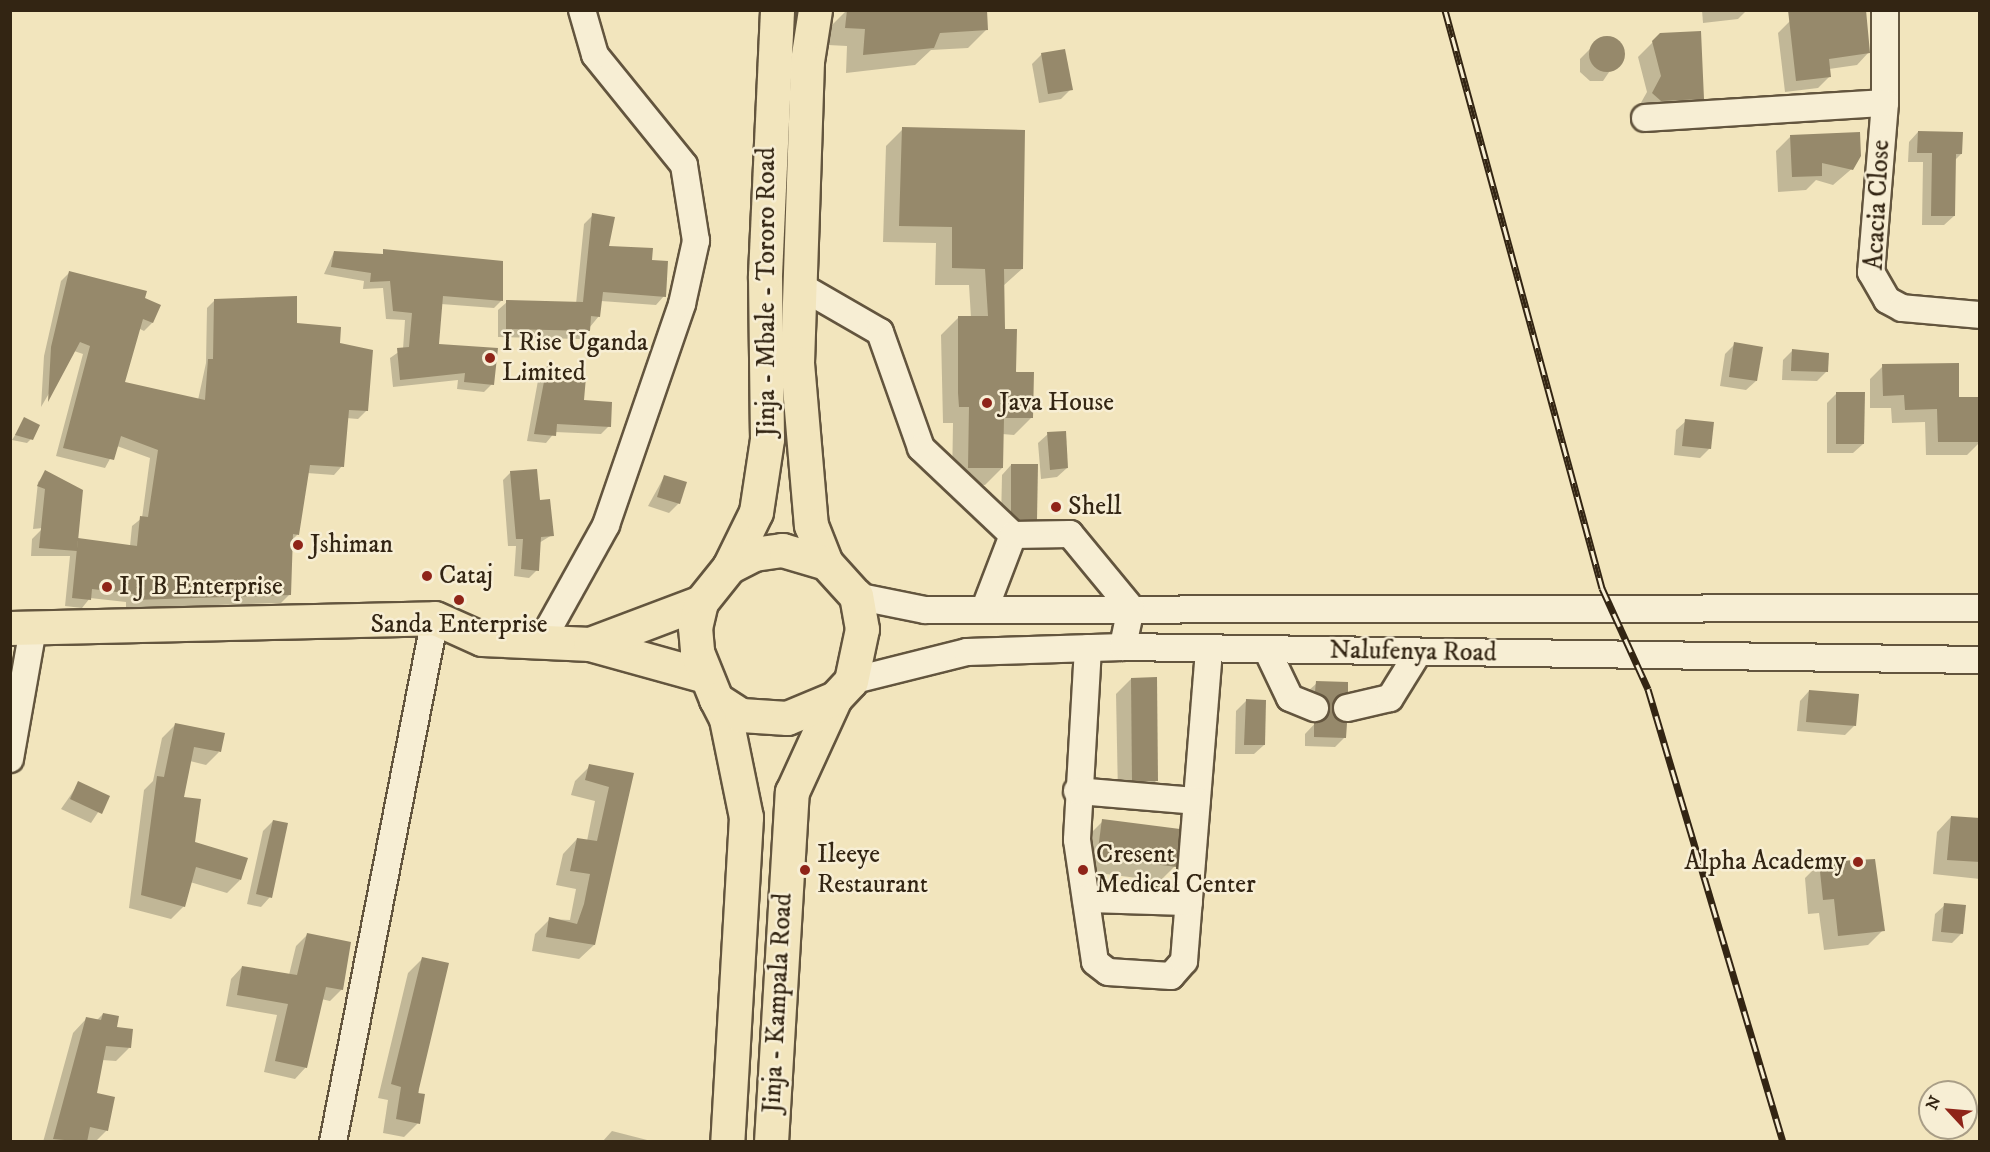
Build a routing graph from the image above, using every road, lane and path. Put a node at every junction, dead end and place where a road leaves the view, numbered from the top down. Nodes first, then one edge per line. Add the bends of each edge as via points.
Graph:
1 (582, 10) edge
2 (777, 10) edge
3 (815, 10) edge
4 (1885, 10) edge
5 (1885, 104) junction
6 (1645, 118) dead end
7 (802, 287) junction
8 (1980, 315) edge
9 (1013, 536) junction
10 (826, 563) junction
11 (729, 567) junction
12 (856, 597) junction
13 (701, 602) junction
14 (985, 608) junction
15 (1131, 608) junction
16 (1980, 608) edge
17 (435, 618) junction
18 (22, 628) edge
19 (541, 642) junction
20 (590, 644) junction
21 (1123, 647) junction
22 (1088, 648) junction
23 (1209, 649) junction
24 (1267, 650) junction
25 (1418, 653) junction
26 (1980, 660) edge
27 (710, 687) junction
28 (843, 690) junction
29 (1315, 708) dead end
30 (1347, 708) dead end
31 (10, 759) edge
32 (1077, 792) junction
33 (1197, 801) junction
34 (1086, 899) junction
35 (1189, 902) junction
36 (333, 1142) edge
37 (727, 1142) edge
38 (771, 1142) edge

1 - 19 street via 595,55 684,165 696,241 682,304 606,525
2 - 11 main road, Jinja - Mbale - Tororo Road via 765,275 767,439 756,513
3 - 7 main road, Jinja - Mbale - Tororo Road via 807,61
4 - 5 street, Acacia Close
5 - 6 street
5 - 8 street, Acacia Close via 1871,272 1875,285 1902,308
7 - 9 street via 880,332 921,447
7 - 10 main road, Jinja - Mbale - Tororo Road via 797,363 801,453 811,525
9 - 14 street
9 - 15 street via 1070,534
10 - 11 main road via 782,550 754,554
10 - 12 main road
11 - 13 main road
12 - 14 street, Nalufenya Road via 925,610
12 - 28 main road via 862,640
13 - 20 main road
13 - 27 main road via 695,627
14 - 15 street, Nalufenya Road
15 - 16 street, Nalufenya Road
15 - 21 street
17 - 18 main road
17 - 19 main road via 482,639
17 - 36 street
18 - 31 street
19 - 20 main road
20 - 27 main road
21 - 22 street, Nalufenya Road
21 - 23 street, Nalufenya Road
22 - 28 street, Nalufenya Road via 967,652
22 - 32 street
23 - 24 street, Nalufenya Road
23 - 33 street
24 - 25 street, Nalufenya Road
24 - 29 street via 1290,698
25 - 26 street, Nalufenya Road
25 - 30 street via 1390,698
27 - 28 main road via 741,715 787,718
27 - 37 main road via 726,719 746,817
28 - 38 main road, Jinja - Kampala Road via 792,792
32 - 33 street
32 - 34 street via 1077,840
33 - 35 street
34 - 35 street
34 - 35 street via 1099,969 1171,976 1184,961

